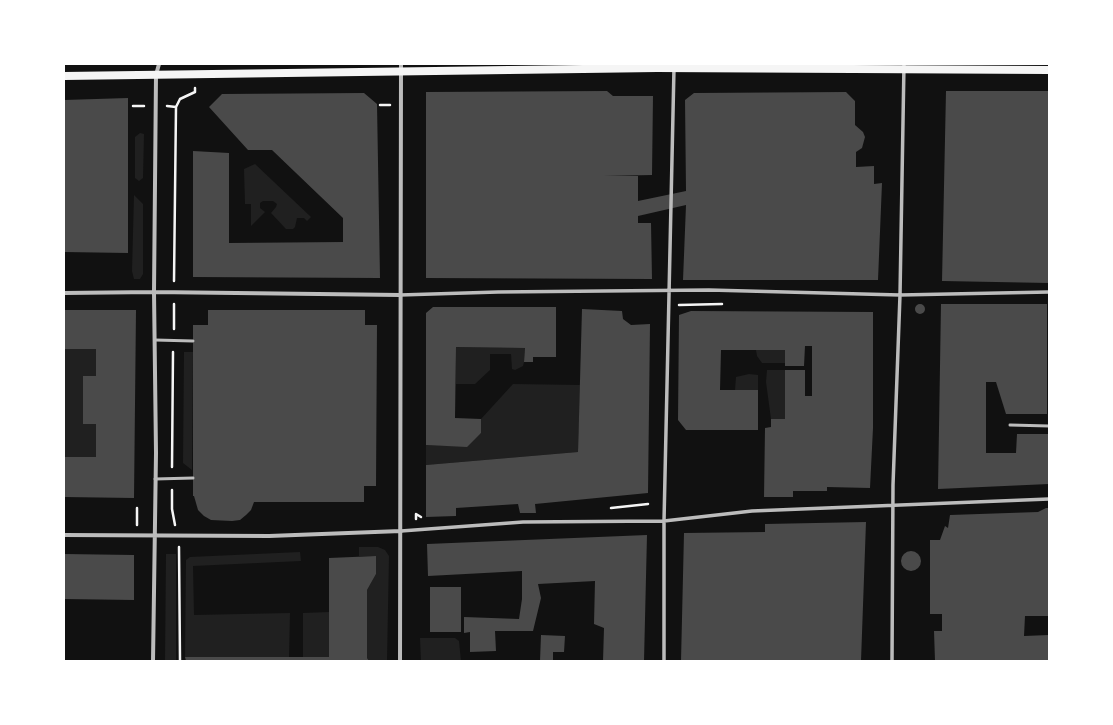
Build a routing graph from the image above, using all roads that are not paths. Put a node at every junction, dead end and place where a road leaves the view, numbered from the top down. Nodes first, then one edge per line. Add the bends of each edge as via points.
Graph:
1 (159, 64) edge
2 (904, 67) edge
3 (400, 68) edge
4 (674, 68) junction
5 (1049, 70) edge
6 (156, 75) junction
7 (64, 76) edge
8 (668, 291) junction
9 (154, 292) junction
10 (1049, 292) edge
11 (64, 293) edge
12 (900, 295) junction
13 (400, 296) junction
14 (155, 340) junction
15 (193, 341) dead end
16 (1010, 425) dead end
17 (1049, 426) edge
18 (192, 478) dead end
19 (155, 479) junction
20 (1049, 499) edge
21 (893, 506) junction
22 (664, 521) junction
23 (401, 531) junction
24 (155, 534) junction
25 (64, 535) edge
26 (153, 661) edge
27 (400, 661) edge
28 (664, 661) edge
29 (892, 661) edge

1 - 6 street
2 - 4 main road
2 - 5 main road
2 - 12 street
3 - 4 main road
3 - 6 main road via 195,76
3 - 13 street
4 - 8 street
6 - 7 main road
6 - 9 street
8 - 12 street
8 - 13 street via 498,292
8 - 22 street
9 - 11 street
9 - 13 street
9 - 14 street
10 - 12 street
12 - 21 street
13 - 23 street
14 - 15 lane
14 - 19 street
16 - 17 lane
18 - 19 lane
19 - 24 street
20 - 21 street
21 - 22 street via 752,511
21 - 29 street
22 - 23 street via 524,522
22 - 28 street
23 - 24 street via 269,536
23 - 27 street
24 - 25 street
24 - 26 street

